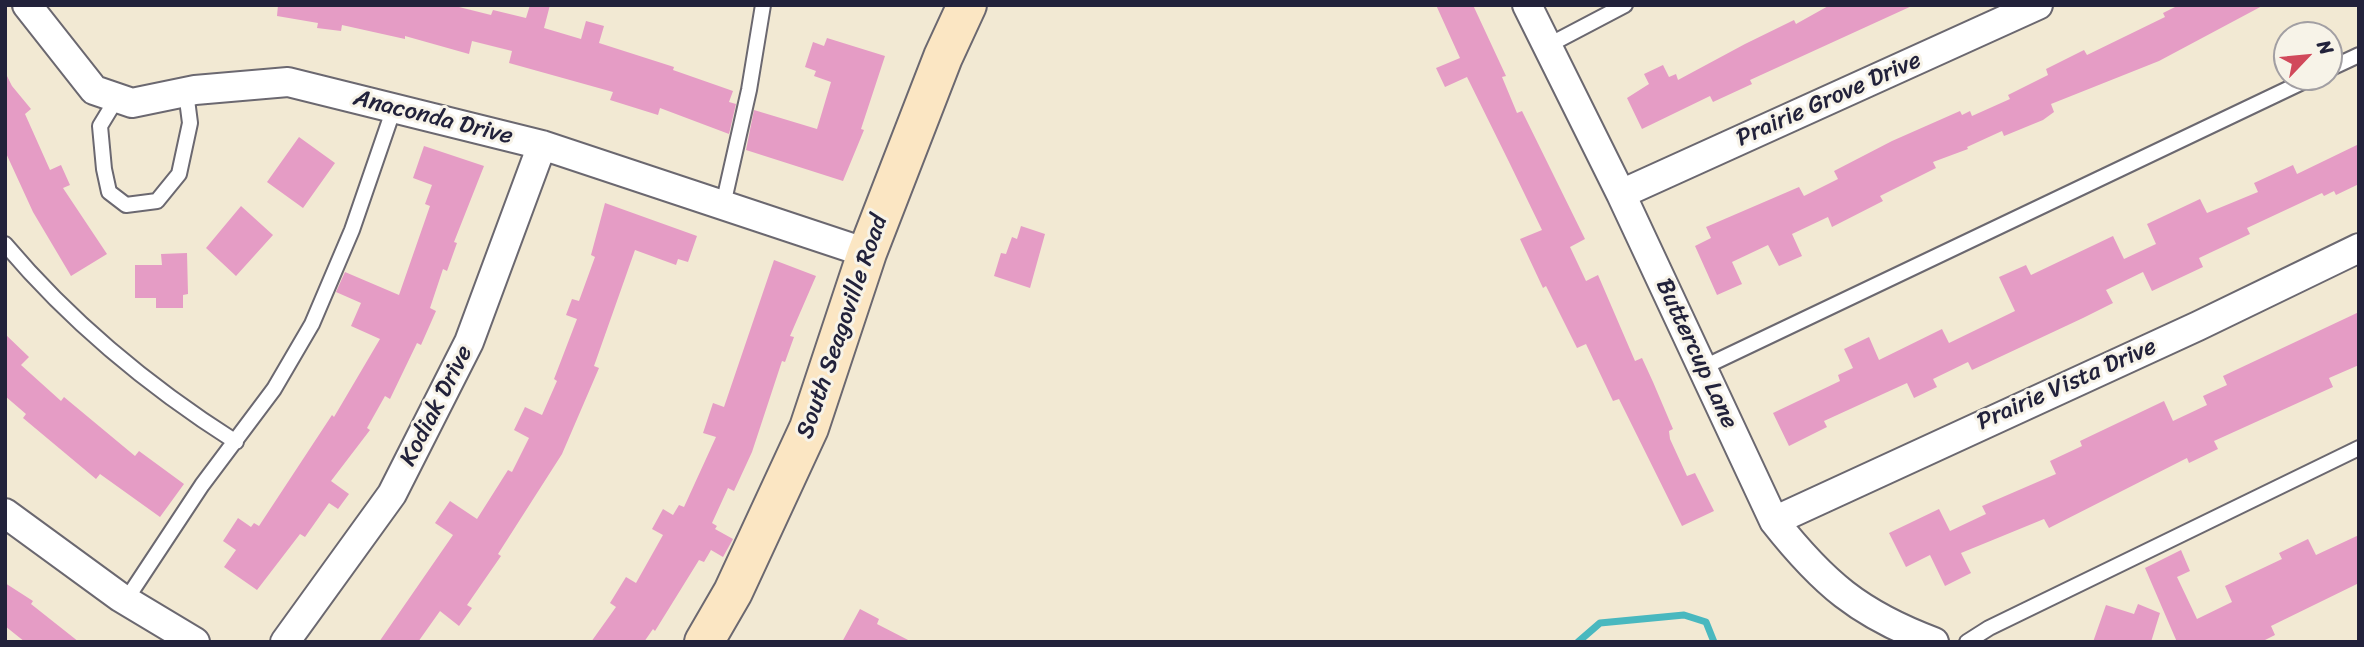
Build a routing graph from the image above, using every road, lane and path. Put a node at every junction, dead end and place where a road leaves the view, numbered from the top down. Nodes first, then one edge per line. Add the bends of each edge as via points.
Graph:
1 (27, 5) edge
2 (764, 5) edge
3 (967, 5) edge
4 (1527, 5) edge
5 (1625, 5) edge
6 (2038, 5) edge
7 (1547, 46) junction
8 (2359, 55) edge
9 (2343, 62) edge
10 (2284, 91) edge
11 (186, 92) junction
12 (117, 97) junction
13 (394, 108) junction
14 (542, 145) junction
15 (1620, 194) junction
16 (723, 205) junction
17 (5, 244) edge
18 (2359, 248) edge
19 (867, 253) junction
20 (1702, 368) junction
21 (236, 442) junction
22 (2359, 448) edge
23 (5, 513) edge
24 (1774, 521) junction
25 (126, 600) junction
26 (195, 642) edge
27 (285, 642) edge
28 (704, 642) edge
29 (1934, 642) edge
30 (1967, 642) edge

1 - 12 street, Anaconda Drive via 94,90
2 - 16 lane
3 - 19 street, South Seagoville Road
4 - 7 street, Buttercup Lane
5 - 7 lane
6 - 15 street, Prairie Grove Drive
7 - 15 street, Buttercup Lane
8 - 9 lane
10 - 20 lane
11 - 12 street, Anaconda Drive via 132,103
11 - 12 lane via 190,123 179,174 158,201 126,205 109,192 100,126
11 - 13 street, Anaconda Drive via 288,82
13 - 14 street, Anaconda Drive
13 - 21 lane via 328,290 274,389
14 - 16 street, Anaconda Drive
14 - 27 street, Kodiak Drive via 469,342 392,495
15 - 20 street, Buttercup Lane
16 - 19 street, Anaconda Drive
17 - 21 lane via 50,295 137,371
18 - 24 street, Prairie Vista Drive
19 - 28 street, South Seagoville Road via 809,428 733,592
20 - 24 street, Buttercup Lane
21 - 25 lane
22 - 30 lane
23 - 25 street
24 - 29 street, Buttercup Lane via 1808,564 1848,599 1896,628
25 - 26 street

